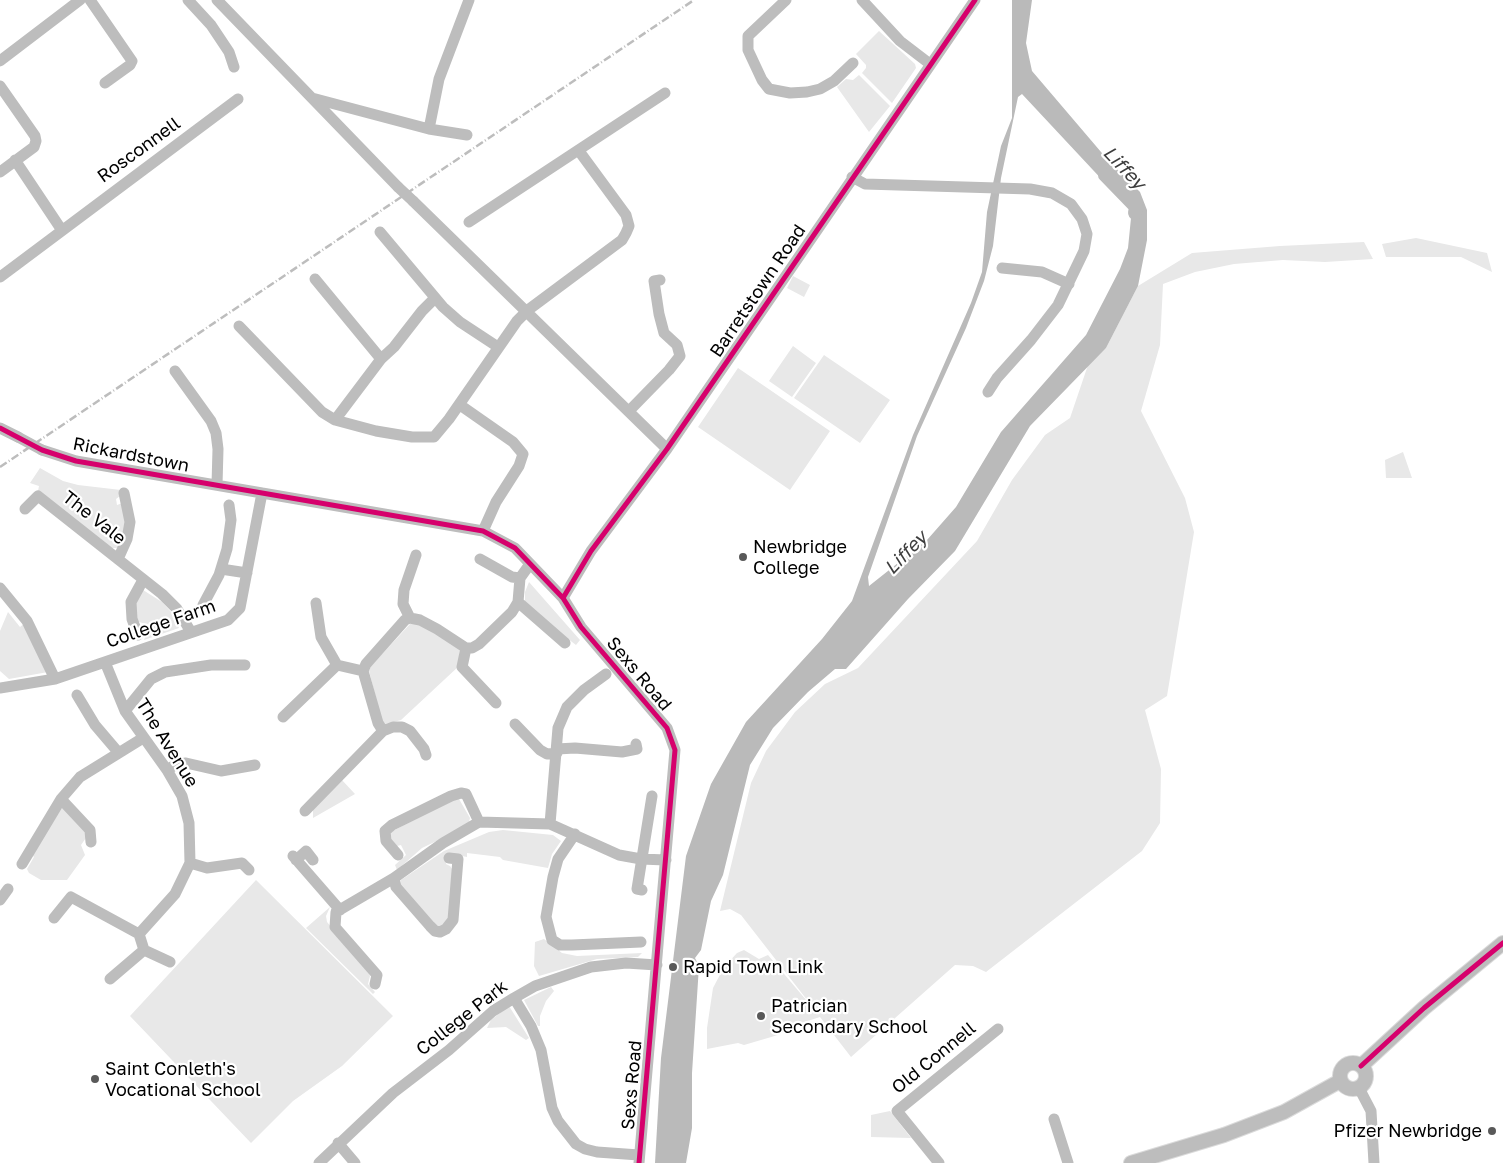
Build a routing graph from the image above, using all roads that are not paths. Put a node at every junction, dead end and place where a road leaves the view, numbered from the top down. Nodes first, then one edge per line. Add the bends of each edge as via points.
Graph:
1 (80, 0) edge
2 (90, 0) edge
3 (188, 0) edge
4 (217, 0) edge
5 (469, 0) edge
6 (786, 0) edge
7 (862, 0) edge
8 (975, 0) edge
9 (0, 61) edge
10 (853, 63) dead end
11 (930, 64) junction
12 (234, 67) dead end
13 (105, 83) dead end
14 (0, 86) edge
15 (665, 93) dead end
16 (312, 98) junction
17 (238, 99) dead end
18 (429, 129) junction
19 (467, 135) dead end
20 (579, 150) junction
21 (15, 160) junction
22 (0, 172) edge
23 (852, 177) junction
24 (469, 222) dead end
25 (61, 229) junction
26 (380, 232) dead end
27 (1002, 268) dead end
28 (0, 277) edge
29 (315, 279) dead end
30 (660, 280) dead end
31 (1069, 284) junction
32 (435, 298) junction
33 (528, 310) junction
34 (239, 326) dead end
35 (498, 347) junction
36 (381, 359) junction
37 (174, 371) dead end
38 (988, 392) dead end
39 (460, 405) junction
40 (629, 411) junction
41 (335, 420) junction
42 (0, 428) edge
43 (667, 449) junction
44 (217, 485) junction
45 (28, 488) dead end
46 (124, 493) dead end
47 (262, 493) junction
48 (38, 496) junction
49 (229, 505) dead end
50 (25, 509) dead end
51 (483, 531) junction
52 (416, 556) dead end
53 (118, 559) junction
54 (480, 559) dead end
55 (530, 564) junction
56 (221, 569) junction
57 (247, 574) junction
58 (520, 578) junction
59 (144, 580) junction
60 (0, 588) edge
61 (562, 598) junction
62 (518, 602) junction
63 (316, 603) dead end
64 (203, 605) dead end
65 (410, 618) junction
66 (191, 632) junction
67 (138, 634) dead end
68 (565, 643) dead end
69 (466, 648) junction
70 (105, 662) junction
71 (245, 665) dead end
72 (337, 665) junction
73 (364, 670) junction
74 (606, 674) dead end
75 (55, 679) junction
76 (0, 688) edge
77 (77, 695) dead end
78 (496, 703) dead end
79 (125, 711) junction
80 (283, 717) dead end
81 (515, 724) dead end
82 (383, 731) junction
83 (143, 738) junction
84 (636, 744) dead end
85 (557, 751) junction
86 (118, 752) junction
87 (426, 755) dead end
88 (255, 765) dead end
89 (167, 770) junction
90 (61, 799) junction
91 (653, 802) dead end
92 (305, 811) dead end
93 (479, 822) junction
94 (550, 824) junction
95 (575, 834) junction
96 (91, 842) dead end
97 (307, 852) dead end
98 (398, 855) dead end
99 (449, 858) dead end
100 (641, 860) junction
101 (666, 860) junction
102 (190, 863) junction
103 (22, 864) dead end
104 (249, 870) dead end
105 (394, 878) junction
106 (8, 889) dead end
107 (642, 890) dead end
108 (0, 900) edge
109 (340, 910) junction
110 (54, 918) dead end
111 (139, 934) junction
112 (640, 942) dead end
113 (1503, 943) edge
114 (144, 950) junction
115 (170, 962) dead end
116 (657, 965) junction
117 (110, 979) dead end
118 (375, 984) dead end
119 (514, 998) junction
120 (998, 1029) dead end
121 (1361, 1066) junction
122 (1340, 1081) junction
123 (1359, 1088) junction
124 (1054, 1119) dead end
125 (338, 1143) junction
126 (639, 1159) edge
127 (1158, 1159) edge
128 (319, 1163) edge
129 (354, 1163) edge
130 (939, 1163) edge
131 (1068, 1163) edge
132 (1131, 1163) edge
133 (1374, 1163) edge

1 - 9 street
2 - 13 street via 132,60
3 - 12 street via 211,25 229,52
4 - 16 street
5 - 18 street via 439,79
6 - 10 street via 748,36 748,50 769,89 790,93 820,89
7 - 11 street via 900,41
8 - 11 street, Barretstown Road
11 - 23 street, Barretstown Road
14 - 21 street via 35,136 34,147
15 - 20 street
16 - 18 street
16 - 33 street, bridge via 398,187
17 - 25 street, Rosconnell
18 - 19 street
20 - 24 street
20 - 33 street via 626,215 629,226 622,240
21 - 22 street
21 - 25 street
23 - 31 street via 865,184 1030,189 1052,193 1071,204 1082,219 1086,234 1084,251
23 - 43 street, Barretstown Road
25 - 28 street, Rosconnell
26 - 32 street
27 - 31 street via 1042,272
29 - 36 street
30 - 40 street via 654,281 664,333 677,345 680,356
31 - 38 street via 1058,305
32 - 35 street via 460,322
32 - 36 street
33 - 35 street
33 - 40 street
34 - 41 street via 322,412
35 - 39 street
36 - 41 street
37 - 44 street via 211,421 216,433
39 - 41 street via 440,431 429,438 376,431
39 - 51 street via 513,442 523,454
40 - 43 street
42 - 44 street, Rickardstown, bridge via 42,450 76,461
43 - 61 street, Barretstown Road via 591,551
44 - 47 street, Rickardstown
45 - 48 street
46 - 53 street via 130,522
47 - 51 street, Sexs Road
47 - 57 street, College Farm
48 - 50 street, The Vale
48 - 53 street, The Vale
49 - 56 street, College Farm via 231,520
51 - 55 street, Sexs Road via 515,548
52 - 65 street via 404,590 403,604
53 - 59 street, The Vale
54 - 58 street via 512,577
55 - 58 street
55 - 61 street, Sexs Road
56 - 57 street
56 - 64 street, College Farm
57 - 66 street, College Farm via 240,608 228,620
58 - 62 street
59 - 66 street, The Vale via 177,609
59 - 67 street via 131,602 132,619
60 - 75 street via 27,621
61 - 101 street, Sexs Road via 581,627 667,728 675,750
62 - 68 street
62 - 69 street via 512,612 478,644
63 - 72 street via 321,638
65 - 69 street via 437,629
65 - 73 street
66 - 70 street, College Farm
69 - 78 street via 462,667
70 - 75 street, College Farm
70 - 79 street, The Avenue
71 - 79 street via 211,665 165,672 151,680
72 - 73 street
72 - 80 street
73 - 82 street
74 - 85 street via 567,707 558,728
75 - 76 street, College Farm
77 - 86 street via 95,725
79 - 83 street, The Avenue
81 - 85 street via 547,754
82 - 87 street via 402,727 410,731
82 - 92 street
83 - 86 street
83 - 89 street, The Avenue
84 - 85 street via 636,749 622,752 575,748
85 - 94 street
86 - 90 street via 80,778
88 - 89 street via 221,771 186,763
89 - 102 street, The Avenue via 182,796 189,823
90 - 96 street via 90,830
90 - 103 street
91 - 100 street
93 - 94 street
93 - 98 street via 466,794 451,796 385,831 386,842
93 - 105 street via 426,853
94 - 95 street
95 - 100 street via 619,855
95 - 112 street via 558,859 553,877 546,917 552,940 560,945 625,947
97 - 109 street via 294,858
99 - 105 street via 458,859 453,920 440,932 434,931 396,887
100 - 101 street
100 - 107 street via 636,890
101 - 116 street, Sexs Road
102 - 104 street via 207,868 242,863
102 - 111 street, The Avenue via 175,894
105 - 109 street
106 - 108 street
109 - 118 street via 335,918 335,927 377,976
110 - 111 street via 71,897
111 - 114 street
113 - 121 main road via 1424,1008
114 - 115 street
114 - 117 street
116 - 119 street, College Park via 626,963 591,967 535,986
116 - 126 street, Sexs Road
119 - 125 street, College Park via 493,1011 393,1093
119 - 126 street via 541,1050 552,1108 558,1121 576,1144 585,1149
120 - 130 street, Old Connell via 897,1111
121 - 122 main road via 1354,1063 1343,1067
121 - 123 main road via 1366,1077
122 - 123 main road via 1350,1089
122 - 127 main road via 1284,1112
123 - 133 street via 1370,1111
124 - 131 street
125 - 128 street, College Park
125 - 129 street
127 - 132 main road

